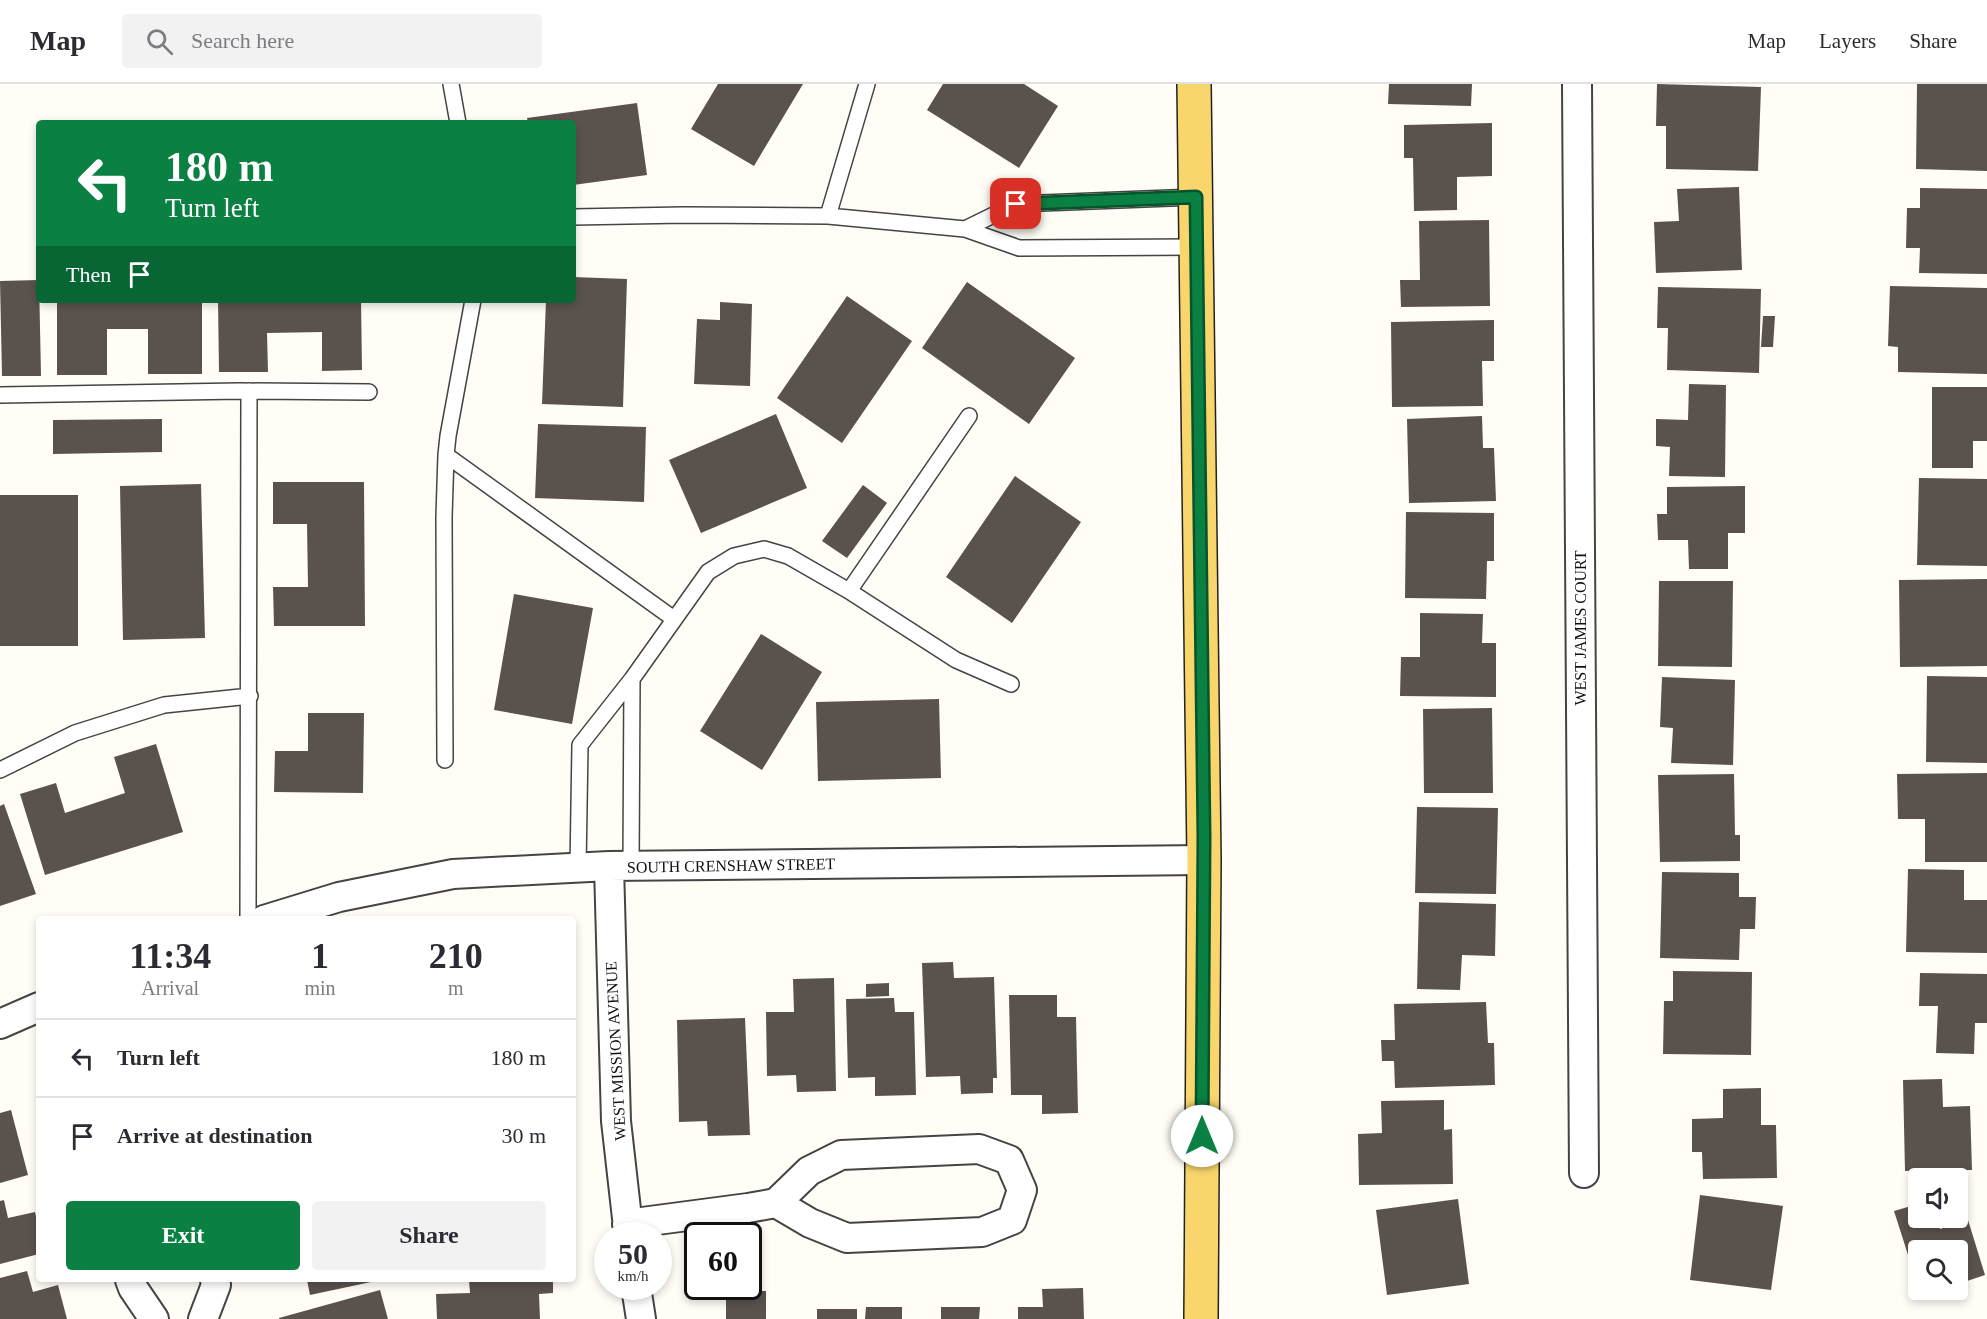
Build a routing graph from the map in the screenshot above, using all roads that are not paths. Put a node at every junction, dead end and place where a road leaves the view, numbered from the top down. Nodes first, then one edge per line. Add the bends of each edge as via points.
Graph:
1 (451, 84) edge
2 (867, 84) edge
3 (1194, 84) edge
4 (1577, 84) edge
5 (457, 120) edge
6 (1196, 197) junction
7 (828, 216) junction
8 (576, 217) edge
9 (965, 229) junction
10 (1197, 247) junction
11 (472, 303) edge
12 (249, 391) junction
13 (369, 392) dead end
14 (0, 395) edge
15 (969, 416) dead end
16 (446, 455) junction
17 (849, 591) junction
18 (674, 619) junction
19 (632, 679) junction
20 (1011, 684) dead end
21 (250, 696) junction
22 (445, 760) dead end
23 (0, 770) edge
24 (1204, 861) junction
25 (620, 866) junction
26 (578, 868) junction
27 (248, 916) edge
28 (277, 916) edge
29 (36, 1008) edge
30 (0, 1024) edge
31 (1584, 1173) dead end
32 (776, 1203) junction
33 (627, 1222) edge
34 (672, 1222) edge
35 (131, 1282) edge
36 (215, 1282) edge
37 (638, 1300) edge
38 (154, 1319) edge
39 (203, 1319) edge
40 (641, 1319) edge
41 (1201, 1319) edge

1 - 5 lane
2 - 7 lane
3 - 6 main road
4 - 31 street, WEST JAMES COURT
6 - 9 lane via 1016,204
6 - 10 main road
7 - 8 lane
7 - 9 lane
9 - 10 lane via 1019,248
10 - 24 main road
11 - 16 lane
12 - 13 lane
12 - 14 lane
12 - 21 lane
15 - 17 lane
16 - 18 lane
16 - 22 lane
17 - 18 lane via 788,556 764,549 734,556 708,572
17 - 20 lane via 956,660
18 - 19 lane
19 - 25 lane
19 - 26 lane via 580,745
21 - 23 lane via 164,705 75,733
21 - 27 lane
24 - 25 street, SOUTH CRENSHAW STREET
24 - 41 main road
25 - 26 street, SOUTH CRENSHAW STREET
25 - 33 street, WEST MISSION AVENUE via 616,1121
26 - 28 street, SOUTH CRENSHAW STREET via 453,874 339,897
29 - 30 street
32 - 32 street via 847,1238 981,1232 1012,1220 1022,1190 1009,1160 979,1149 841,1155 810,1171
32 - 34 street
35 - 38 street
36 - 39 street
37 - 40 street

